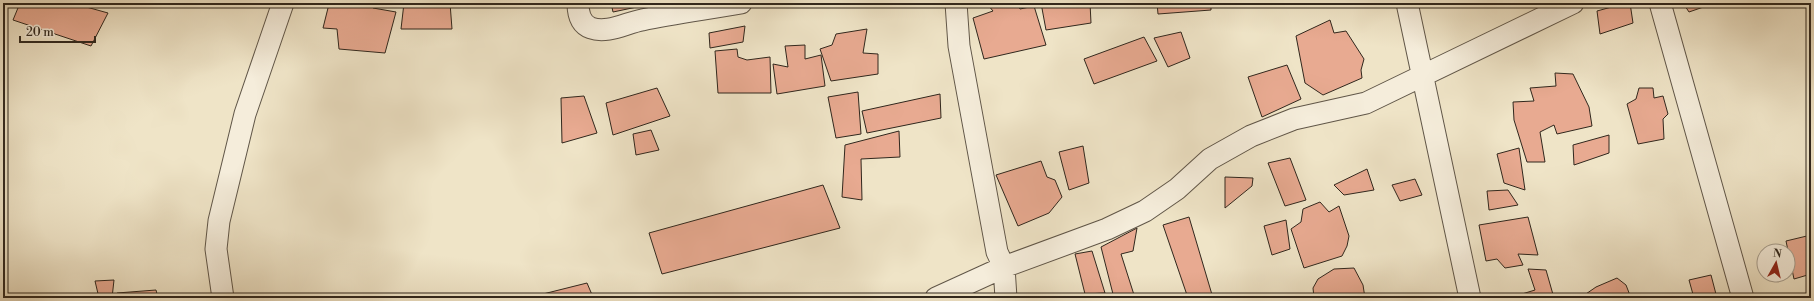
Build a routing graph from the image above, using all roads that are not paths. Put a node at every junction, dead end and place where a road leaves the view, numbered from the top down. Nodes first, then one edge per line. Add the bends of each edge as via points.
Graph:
1 (283, 3) edge
2 (578, 3) edge
3 (741, 3) edge
4 (956, 3) edge
5 (1407, 3) edge
6 (1573, 3) edge
7 (1660, 3) edge
8 (1423, 76) junction
9 (1004, 268) junction
10 (223, 298) edge
11 (936, 298) edge
12 (1006, 298) edge
13 (1470, 298) edge
14 (1744, 298) edge

1 - 10 street via 245,114 219,221 216,249
2 - 3 street via 581,20 590,28 597,29
4 - 9 street via 959,46 997,252
5 - 8 street
6 - 8 street
7 - 14 street
8 - 9 street via 1366,103 1294,119 1251,136 1210,159 1177,189 1145,211 1107,229
8 - 13 street
9 - 11 street
9 - 12 street

